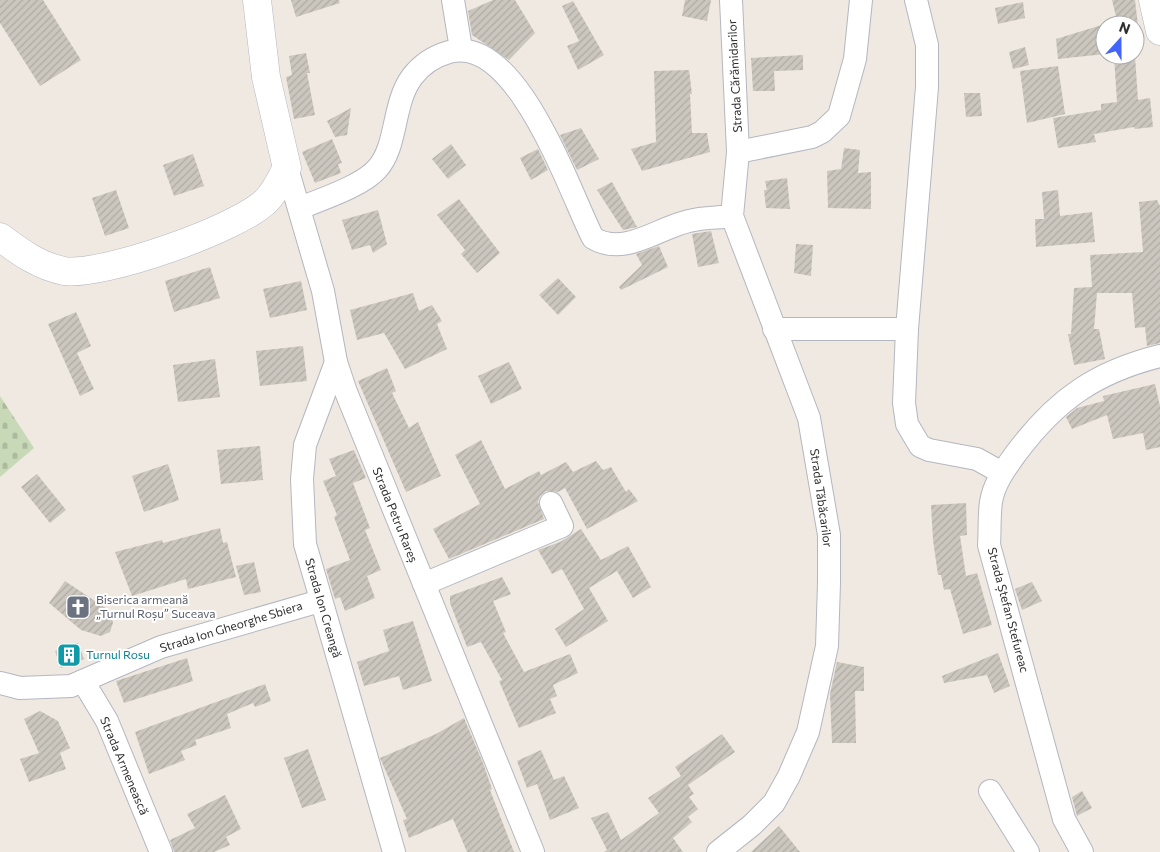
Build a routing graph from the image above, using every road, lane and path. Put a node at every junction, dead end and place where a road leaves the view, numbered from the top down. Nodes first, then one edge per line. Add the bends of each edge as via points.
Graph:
1 (257, 0) edge
2 (453, 0) edge
3 (731, 0) edge
4 (861, 0) edge
5 (916, 0) edge
6 (1153, 0) edge
7 (1160, 31) edge
8 (461, 49) junction
9 (738, 152) junction
10 (287, 168) junction
11 (300, 208) junction
12 (732, 216) junction
13 (0, 237) edge
14 (774, 329) junction
15 (907, 329) junction
16 (1160, 356) edge
17 (336, 362) junction
18 (1002, 473) junction
19 (551, 503) dead end
20 (424, 584) junction
21 (320, 601) junction
22 (83, 681) junction
23 (0, 683) edge
24 (990, 791) dead end
25 (161, 852) edge
26 (394, 852) edge
27 (533, 852) edge
28 (718, 852) edge
29 (1028, 852) edge
30 (1082, 852) edge

1 - 10 street via 266,77
2 - 8 street
3 - 9 street, Strada Cărămidarilor
4 - 9 street via 855,59 839,116 812,137
5 - 15 street via 927,45 927,87
6 - 7 street
8 - 11 street via 436,56 413,77 400,98 385,158 376,170 344,190
8 - 12 street via 484,56 510,79 546,134 593,238 609,245 628,244 689,220
9 - 12 street, Strada Tăbăcarilor
10 - 11 street, Strada Petru Rareș
10 - 13 street via 268,200 256,210 204,235 107,267 86,272 64,271 38,263
11 - 17 street, Strada Petru Rareș via 323,291
12 - 14 street, Strada Tăbăcarilor
14 - 15 street
14 - 28 street, Strada Tăbăcarilor via 809,418 829,535 827,646 808,732 789,776 774,803
15 - 18 street via 904,403 907,424 920,446 977,459
16 - 18 street, Strada Ștefan Stefureac via 1128,364 1077,390 1038,424
17 - 20 street, Strada Petru Rareș
17 - 21 street, Strada Ion Creangă via 306,445 302,479 305,544
18 - 30 street, Strada Ștefan Stefureac via 991,501 989,544 1064,820
19 - 20 street via 562,526
20 - 27 street, Strada Petru Rareș
21 - 22 street, Strada Ion Gheorghe Sbiera via 161,647
21 - 26 street, Strada Ion Creangă
22 - 23 street, Strada Ion Gheorghe Sbiera via 71,686 45,688 20,688
22 - 25 street, Strada Armenească via 107,721
24 - 29 street

